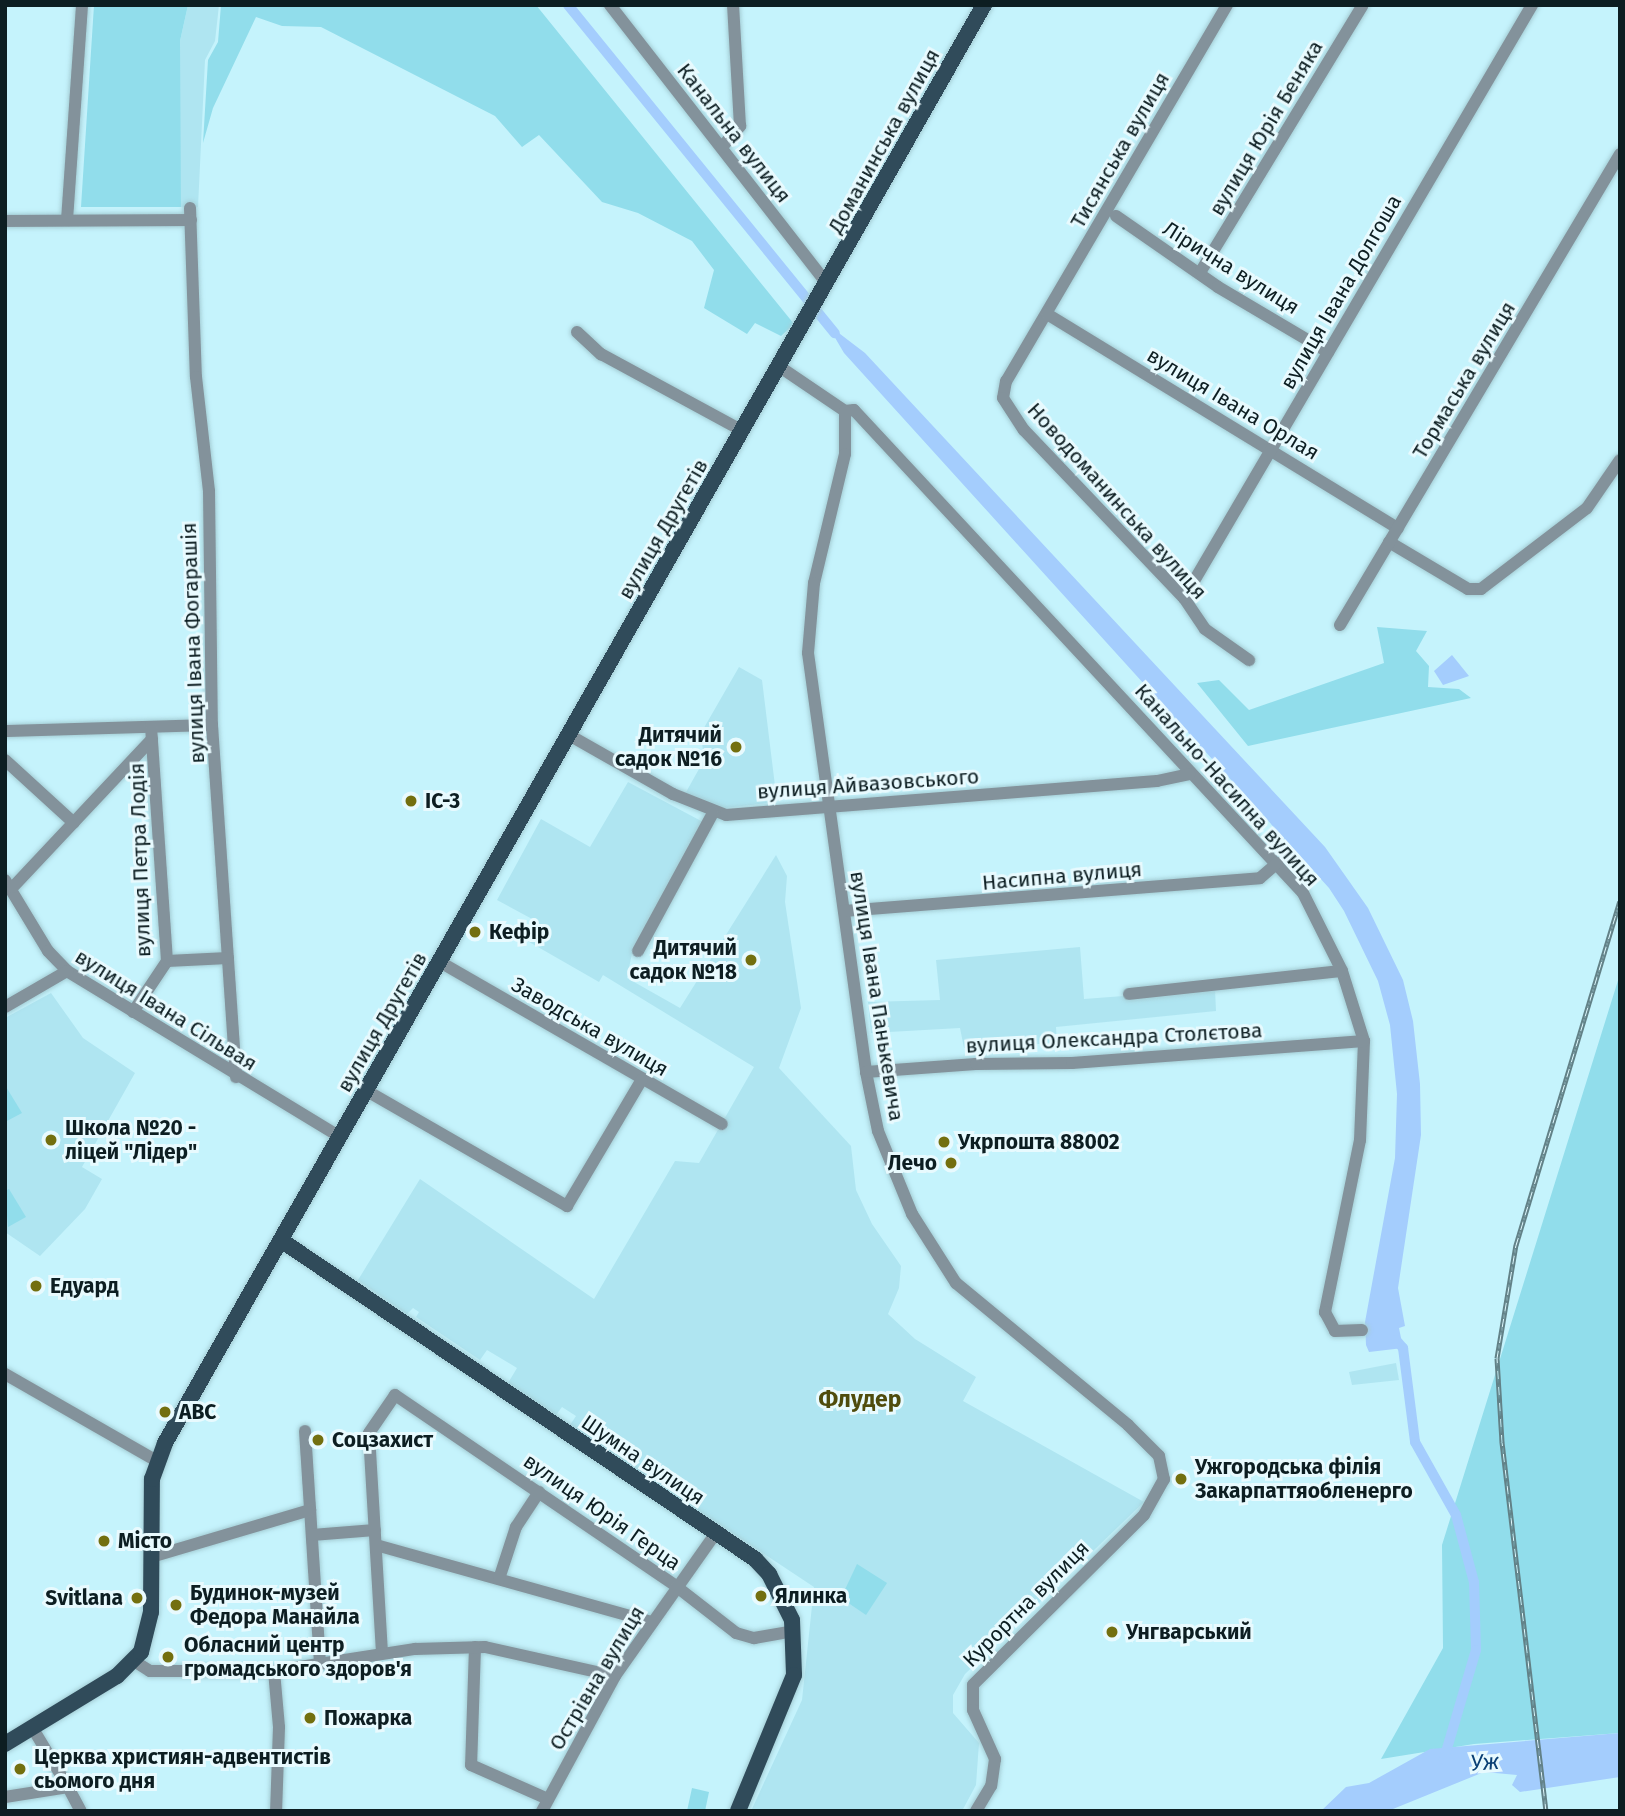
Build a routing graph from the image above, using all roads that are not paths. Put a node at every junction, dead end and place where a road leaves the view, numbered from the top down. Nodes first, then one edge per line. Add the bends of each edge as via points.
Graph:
1 (82, 5) edge
2 (610, 5) edge
3 (733, 5) edge
4 (984, 5) edge
5 (1227, 5) edge
6 (1363, 5) edge
7 (1532, 5) edge
8 (722, 147) junction
9 (1620, 154) edge
10 (1116, 216) dead end
11 (67, 220) junction
12 (5, 221) edge
13 (1201, 271) junction
14 (824, 290) junction
15 (1047, 314) junction
16 (807, 320) joint
17 (577, 332) dead end
18 (1328, 352) junction
19 (780, 367) junction
20 (845, 411) junction
21 (743, 431) junction
22 (1270, 449) junction
23 (1620, 460) edge
24 (1398, 528) junction
25 (1389, 542) junction
26 (1184, 598) junction
27 (1340, 625) dead end
28 (1248, 660) dead end
29 (212, 725) junction
30 (5, 731) edge
31 (151, 734) junction
32 (569, 735) junction
33 (5, 760) edge
34 (1189, 774) junction
35 (829, 806) junction
36 (713, 813) junction
37 (74, 823) junction
38 (1277, 863) junction
39 (9, 883) edge
40 (844, 911) junction
41 (638, 951) dead end
42 (228, 958) junction
43 (167, 961) junction
44 (440, 962) junction
45 (67, 971) junction
46 (1342, 971) junction
47 (1129, 994) dead end
48 (5, 1007) edge
49 (133, 1012) junction
50 (1364, 1041) junction
51 (866, 1072) junction
52 (236, 1077) junction
53 (642, 1079) junction
54 (367, 1091) junction
55 (722, 1124) dead end
56 (340, 1138) junction
57 (282, 1241) junction
58 (1362, 1330) dead end
59 (5, 1374) edge
60 (305, 1431) dead end
61 (156, 1461) junction
62 (1164, 1479) joint
63 (539, 1492) junction
64 (310, 1510) junction
65 (375, 1530) junction
66 (715, 1534) junction
67 (312, 1535) junction
68 (376, 1545) junction
69 (151, 1557) junction
70 (499, 1578) junction
71 (677, 1587) junction
72 (652, 1622) junction
73 (793, 1631) junction
74 (475, 1647) junction
75 (382, 1653) junction
76 (134, 1661) junction
77 (320, 1663) junction
78 (274, 1671) junction
79 (615, 1676) junction
80 (32, 1727) junction
81 (5, 1744) edge
82 (68, 1787) junction
83 (5, 1797) edge
84 (545, 1805) edge
85 (81, 1811) edge
86 (276, 1811) edge
87 (738, 1811) edge
88 (976, 1811) edge

1 - 11 street
2 - 8 street, Канальна вулиця
3 - 8 street via 740,126
4 - 14 main road, Доманинська вулиця
5 - 15 street, Тисянська вулиця
6 - 13 street, вулиця Юрія Беняка
7 - 18 street, вулиця Івана Долгоша
8 - 14 street, Канальна вулиця
9 - 24 street, Тормаська вулиця
10 - 13 street, Лірична вулиця via 1133,232
11 - 12 street
11 - 29 street, вулиця Івана Фогарашія via 190,214 196,377 209,491
13 - 18 street, Лірична вулиця via 1218,287
14 - 16 main road, Доманинська вулиця
15 - 22 street, вулиця Івана Орлая
15 - 26 street, Новодоманинська вулиця via 1006,381 1005,404 1024,430
16 - 19 main road, вулиця Другетів
17 - 21 street via 601,354
18 - 22 street, вулиця Івана Долгоша
19 - 20 street, Канально-Насипна вулиця
19 - 21 main road, вулиця Другетів
20 - 34 street, Канально-Насипна вулиця via 854,410
20 - 35 street, вулиця Івана Панькевича via 845,454 820,550 808,625
21 - 32 main road, вулиця Другетів
22 - 24 street, вулиця Івана Орлая
22 - 26 street, вулиця Івана Долгоша
23 - 25 street via 1587,508 1481,589 1468,589
24 - 25 street, Тормаська вулиця
25 - 27 street, Тормаська вулиця
26 - 28 street, Новодоманинська вулиця via 1205,629
29 - 31 street
29 - 42 street, вулиця Івана Фогарашія
30 - 31 street
31 - 37 street
31 - 43 street, вулиця Петра Лодія
32 - 36 street
32 - 44 main road, вулиця Другетів
33 - 37 street
34 - 35 street, вулиця Айвазовського via 1157,781
34 - 38 street, Канально-Насипна вулиця
35 - 36 street, вулиця Айвазовського
35 - 40 street, вулиця Івана Панькевича
36 - 41 street
37 - 39 street
38 - 40 street, Насипна вулиця via 1260,878
38 - 46 street, Канально-Насипна вулиця via 1303,893
39 - 45 street, вулиця Івана Сільвая via 48,951
40 - 51 street, вулиця Івана Панькевича
42 - 43 street
42 - 52 street, вулиця Івана Фогарашія
43 - 49 street, вулиця Петра Лодія
44 - 53 street, Заводська вулиця
44 - 54 main road, вулиця Другетів
45 - 48 street
45 - 49 street, вулиця Івана Сільвая
46 - 47 street
46 - 50 street, Канально-Насипна вулиця
49 - 52 street, вулиця Івана Сільвая
50 - 51 street, вулиця Олександра Столєтова via 1072,1063
50 - 58 street, Канально-Насипна вулиця via 1360,1140 1325,1312 1335,1331
51 - 62 street, вулиця Івана Панькевича via 893,1174 951,1277 979,1306 1034,1346 1145,1441 1159,1457
52 - 56 street, вулиця Івана Сільвая
53 - 54 street via 567,1206
53 - 55 street, Заводська вулиця
54 - 56 main road, вулиця Другетів
56 - 57 main road, вулиця Другетів
57 - 61 main road, вулиця Другетів
57 - 66 main road, Шумна вулиця
59 - 61 street
60 - 64 street
61 - 69 main road, вулиця Другетів via 150,1497
62 - 88 street, Курортна вулиця via 1144,1515 973,1685 973,1710 995,1759 990,1786
63 - 65 street, вулиця Юрія Герца via 395,1395 369,1433
63 - 70 street via 516,1527
63 - 71 street, вулиця Юрія Герца
64 - 67 street
64 - 69 street
65 - 67 street
65 - 68 street
66 - 71 street, Острівна вулиця
66 - 73 main road, Шумна вулиця via 769,1574 784,1598
67 - 77 street
68 - 70 street
68 - 75 street
69 - 76 main road, вулиця Другетів via 150,1627
70 - 72 street
71 - 72 street, Острівна вулиця
71 - 73 street, вулиця Юрія Герца via 736,1633 754,1638
72 - 79 street, Острівна вулиця
73 - 87 main road, Шумна вулиця via 795,1657 789,1694
74 - 75 street
74 - 79 street
74 - 84 street via 471,1765
75 - 77 street
76 - 78 street via 150,1671
76 - 80 main road
77 - 78 street
78 - 86 street via 279,1727
79 - 84 street, Острівна вулиця
80 - 81 main road
80 - 82 street
82 - 83 street
82 - 85 street

